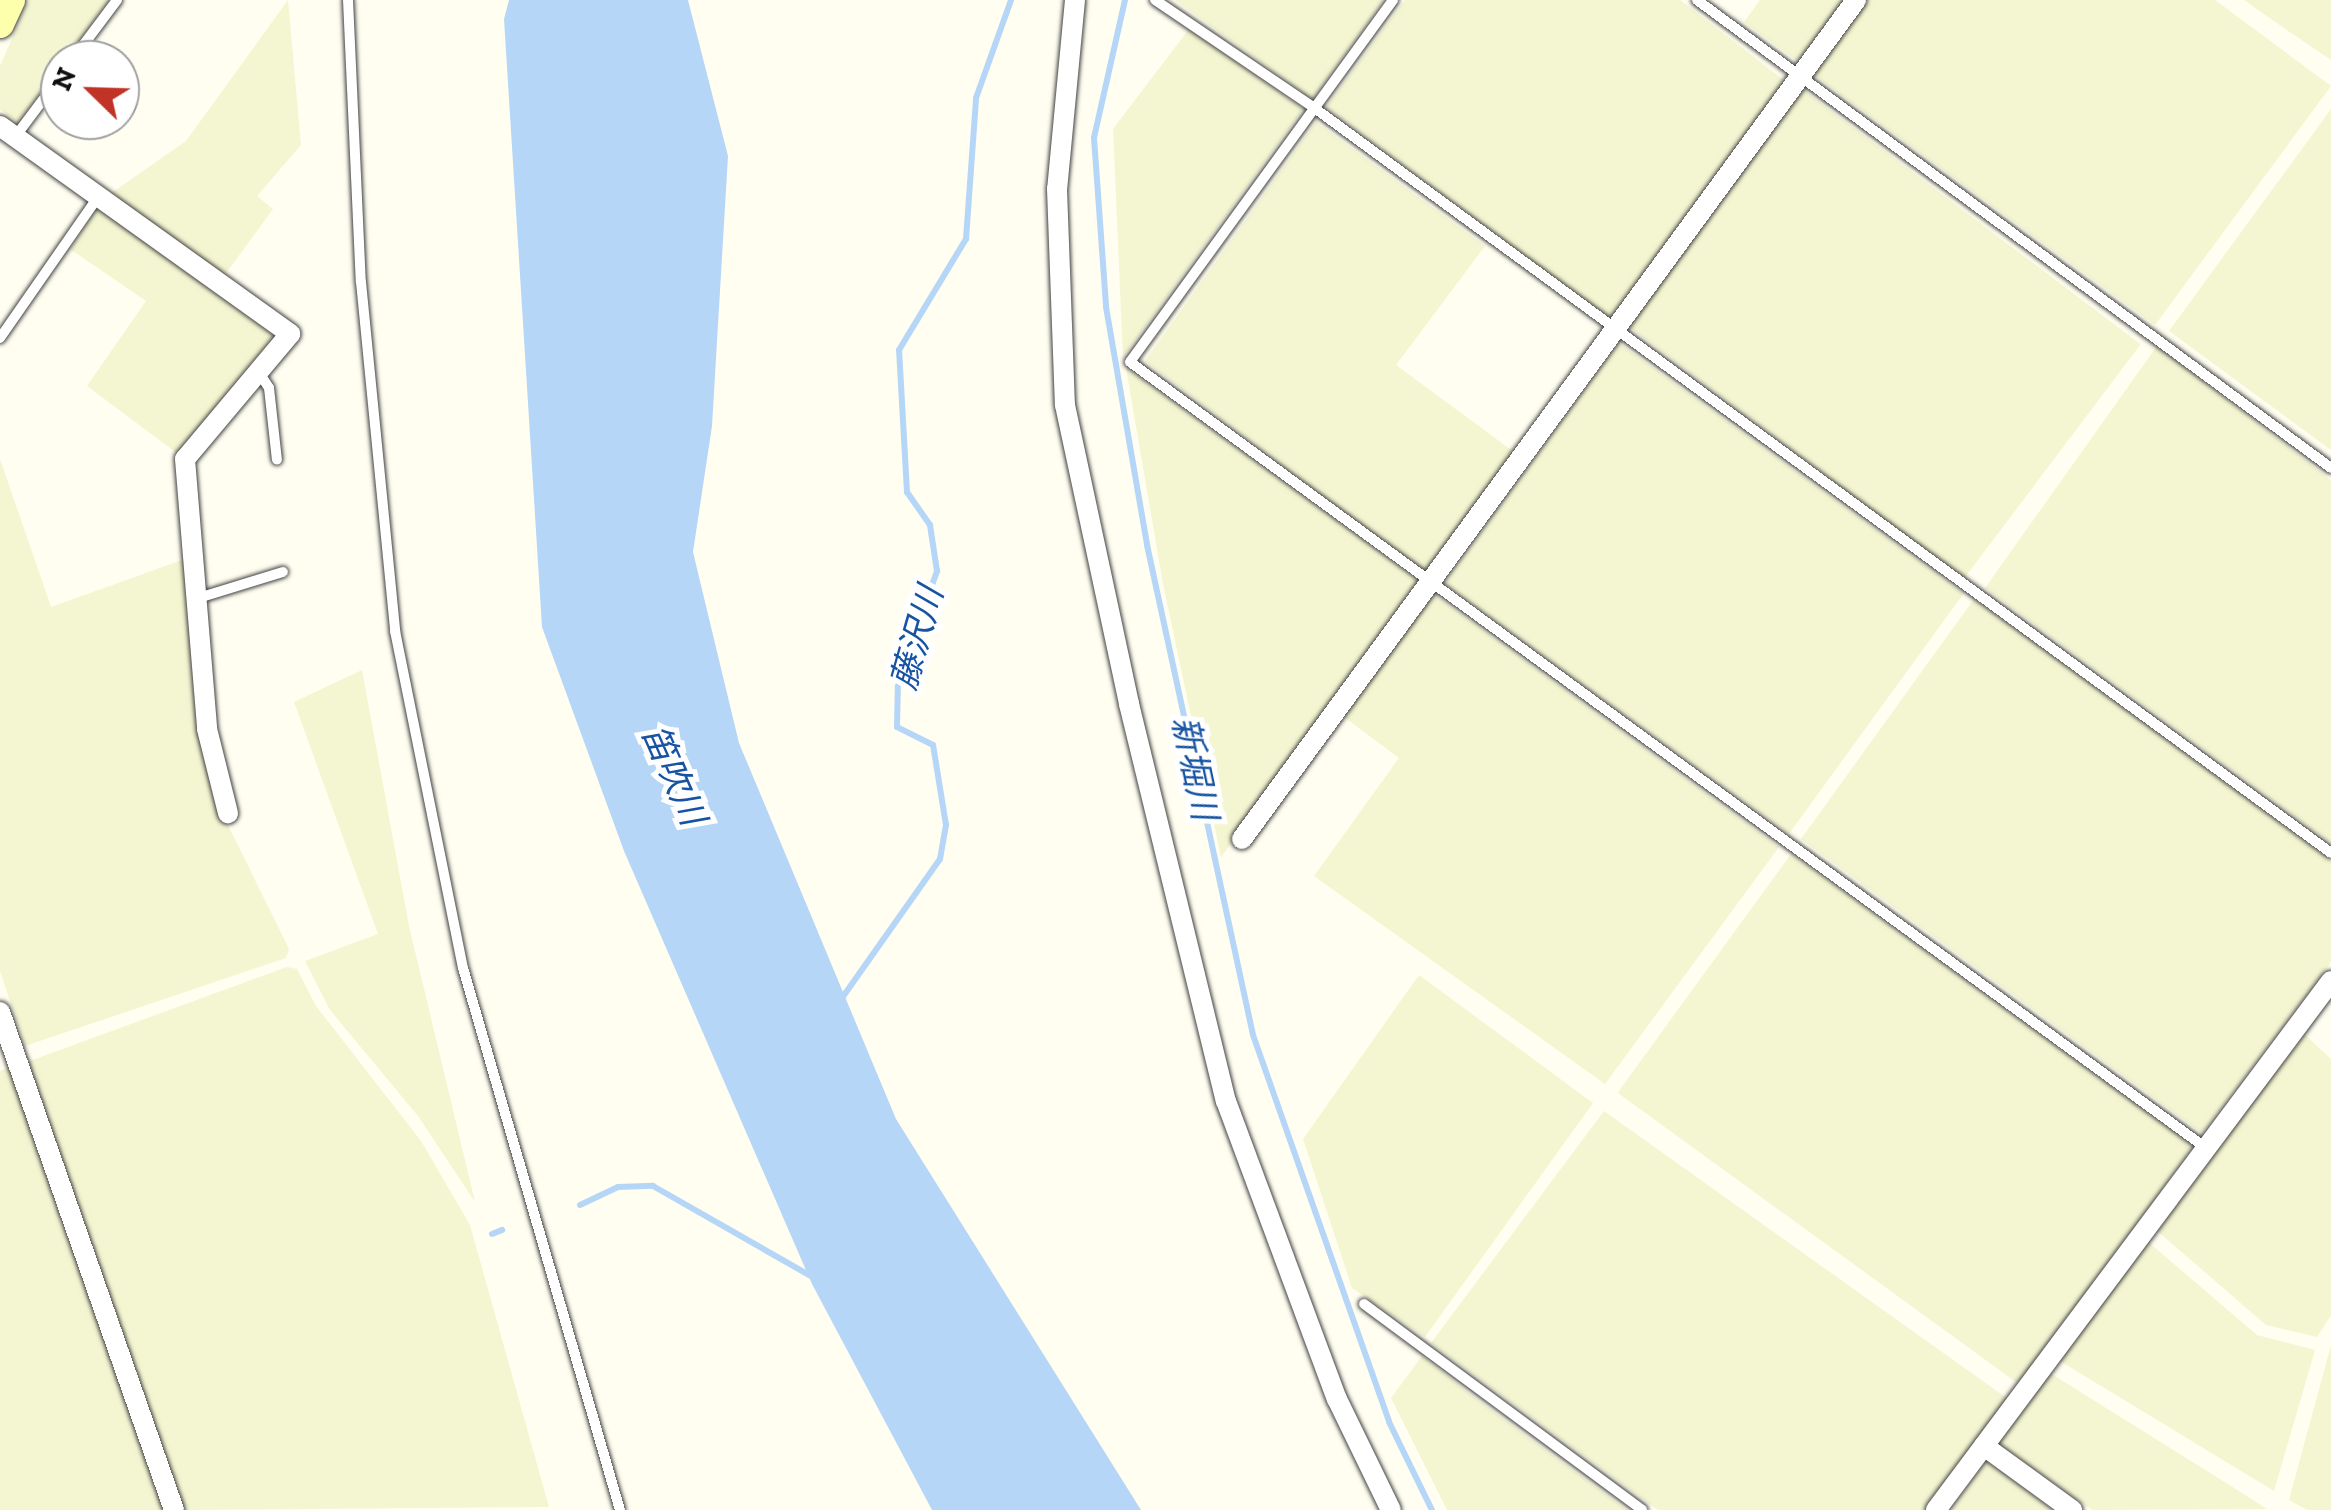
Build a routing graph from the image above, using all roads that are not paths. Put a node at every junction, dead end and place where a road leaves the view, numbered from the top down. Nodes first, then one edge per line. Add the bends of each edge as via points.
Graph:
1 (11, 0) edge
2 (118, 0) edge
3 (348, 0) edge
4 (1075, 0) edge
5 (1155, 0) edge
6 (1393, 0) edge
7 (1697, 0) edge
8 (1856, 0) edge
9 (0, 24) edge
10 (87, 40) edge
11 (1801, 75) junction
12 (40, 97) edge
13 (1313, 106) junction
14 (8, 131) edge
15 (99, 196) junction
16 (1614, 332) junction
17 (0, 338) edge
18 (258, 371) junction
19 (277, 460) dead end
20 (2331, 468) edge
21 (283, 572) dead end
22 (1431, 584) junction
23 (195, 600) junction
24 (228, 814) dead end
25 (1242, 839) dead end
26 (2331, 853) edge
27 (2331, 981) edge
28 (0, 1012) edge
29 (2206, 1148) junction
30 (1364, 1304) dead end
31 (1984, 1446) junction
32 (174, 1510) edge
33 (620, 1510) edge
34 (1390, 1510) edge
35 (1642, 1510) edge
36 (1936, 1510) edge
37 (2072, 1510) edge

1 - 9 main road
2 - 10 lane
3 - 33 lane via 380,518 402,670 464,968
4 - 34 street via 1057,189 1064,405 1128,704 1226,1101 1337,1399
5 - 13 lane
6 - 13 lane
7 - 11 lane
8 - 11 street
11 - 16 street
11 - 20 lane
12 - 14 lane
13 - 16 lane
13 - 22 lane via 1130,362
14 - 15 street
15 - 17 lane
15 - 18 street via 290,334
16 - 22 street
16 - 26 lane
18 - 19 lane via 269,388
18 - 23 street via 184,458
21 - 23 lane
22 - 25 street
22 - 29 lane
23 - 24 street via 207,730
27 - 29 street
28 - 32 street
29 - 31 street
30 - 35 lane
31 - 36 street
31 - 37 street

